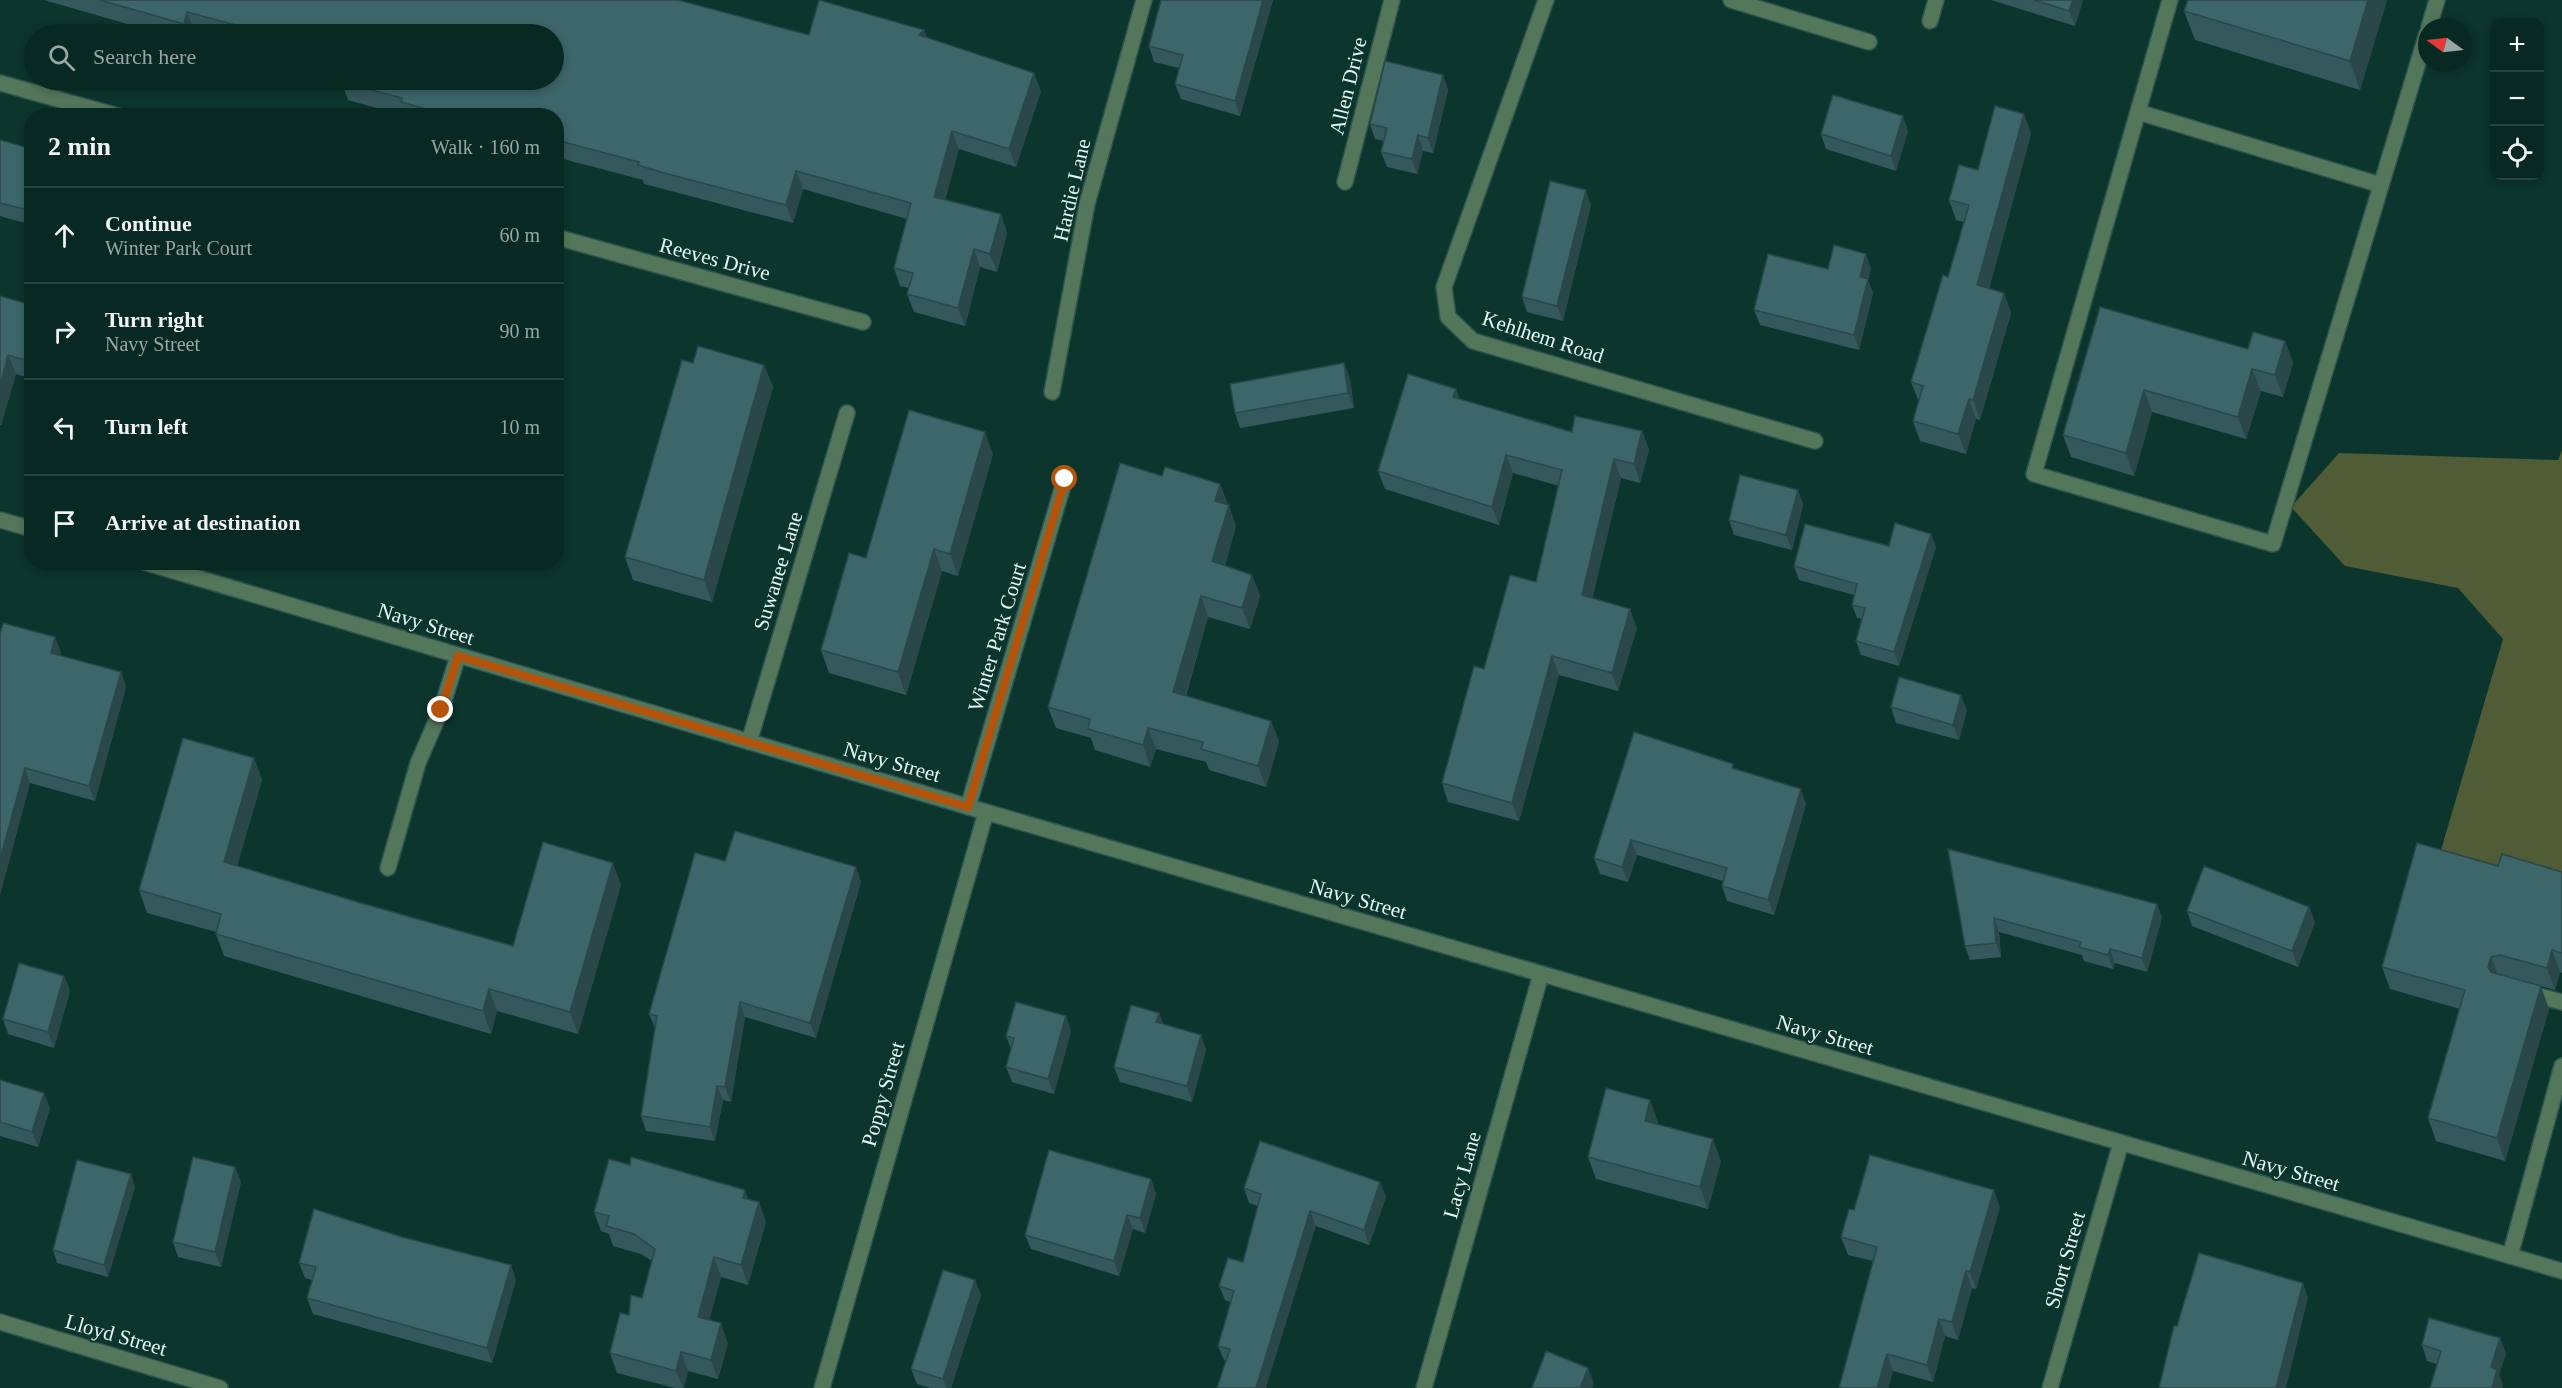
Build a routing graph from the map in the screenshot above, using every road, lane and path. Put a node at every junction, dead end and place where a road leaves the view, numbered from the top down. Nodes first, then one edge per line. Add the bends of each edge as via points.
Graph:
1 (1144, 0) edge
2 (1392, 0) edge
3 (1546, 0) edge
4 (1731, 0) edge
5 (1936, 0) edge
6 (2170, 0) edge
7 (2437, 0) edge
8 (2432, 18) edge
9 (1930, 21) dead end
10 (1869, 42) dead end
11 (2418, 63) edge
12 (0, 82) edge
13 (24, 89) edge
14 (28, 90) edge
15 (90, 108) edge
16 (2138, 112) junction
17 (1345, 182) dead end
18 (2381, 185) junction
19 (564, 239) edge
20 (863, 322) dead end
21 (1052, 392) dead end
22 (847, 413) dead end
23 (1815, 441) dead end
24 (1065, 479) dead end
25 (0, 520) edge
26 (24, 527) edge
27 (171, 570) edge
28 (458, 656) junction
29 (749, 742) junction
30 (968, 807) junction
31 (986, 812) junction
32 (388, 868) dead end
33 (1541, 974) junction
34 (2517, 990) edge
35 (2562, 1002) edge
36 (2562, 1066) edge
37 (2121, 1143) junction
38 (2510, 1256) junction
39 (2562, 1271) edge
40 (0, 1322) edge
41 (220, 1388) edge
42 (822, 1388) edge
43 (1424, 1388) edge
44 (2050, 1388) edge

1 - 21 street, Hardie Lane via 1087,204
2 - 17 street, Allen Drive
3 - 23 street, Kehlhem Road via 1444,287 1448,317 1473,341
4 - 10 street
5 - 9 street
6 - 16 street
7 - 8 street
11 - 18 street
12 - 13 street
14 - 15 street
16 - 18 street
16 - 18 street via 2034,474 2045,478 2273,544
19 - 20 street, Reeves Drive
22 - 29 street, Suwanee Lane
24 - 30 street, Winter Park Court
25 - 26 street
27 - 28 street, Navy Street
28 - 29 street, Navy Street
28 - 32 street via 418,763
29 - 30 street, Navy Street
30 - 31 street, Navy Street
31 - 33 street, Navy Street
31 - 42 street, Poppy Street
33 - 37 street, Navy Street
33 - 43 street, Lacy Lane
34 - 35 street
36 - 38 street
37 - 38 street, Navy Street
37 - 44 street, Short Street
38 - 39 street, Navy Street
40 - 41 street, Lloyd Street

